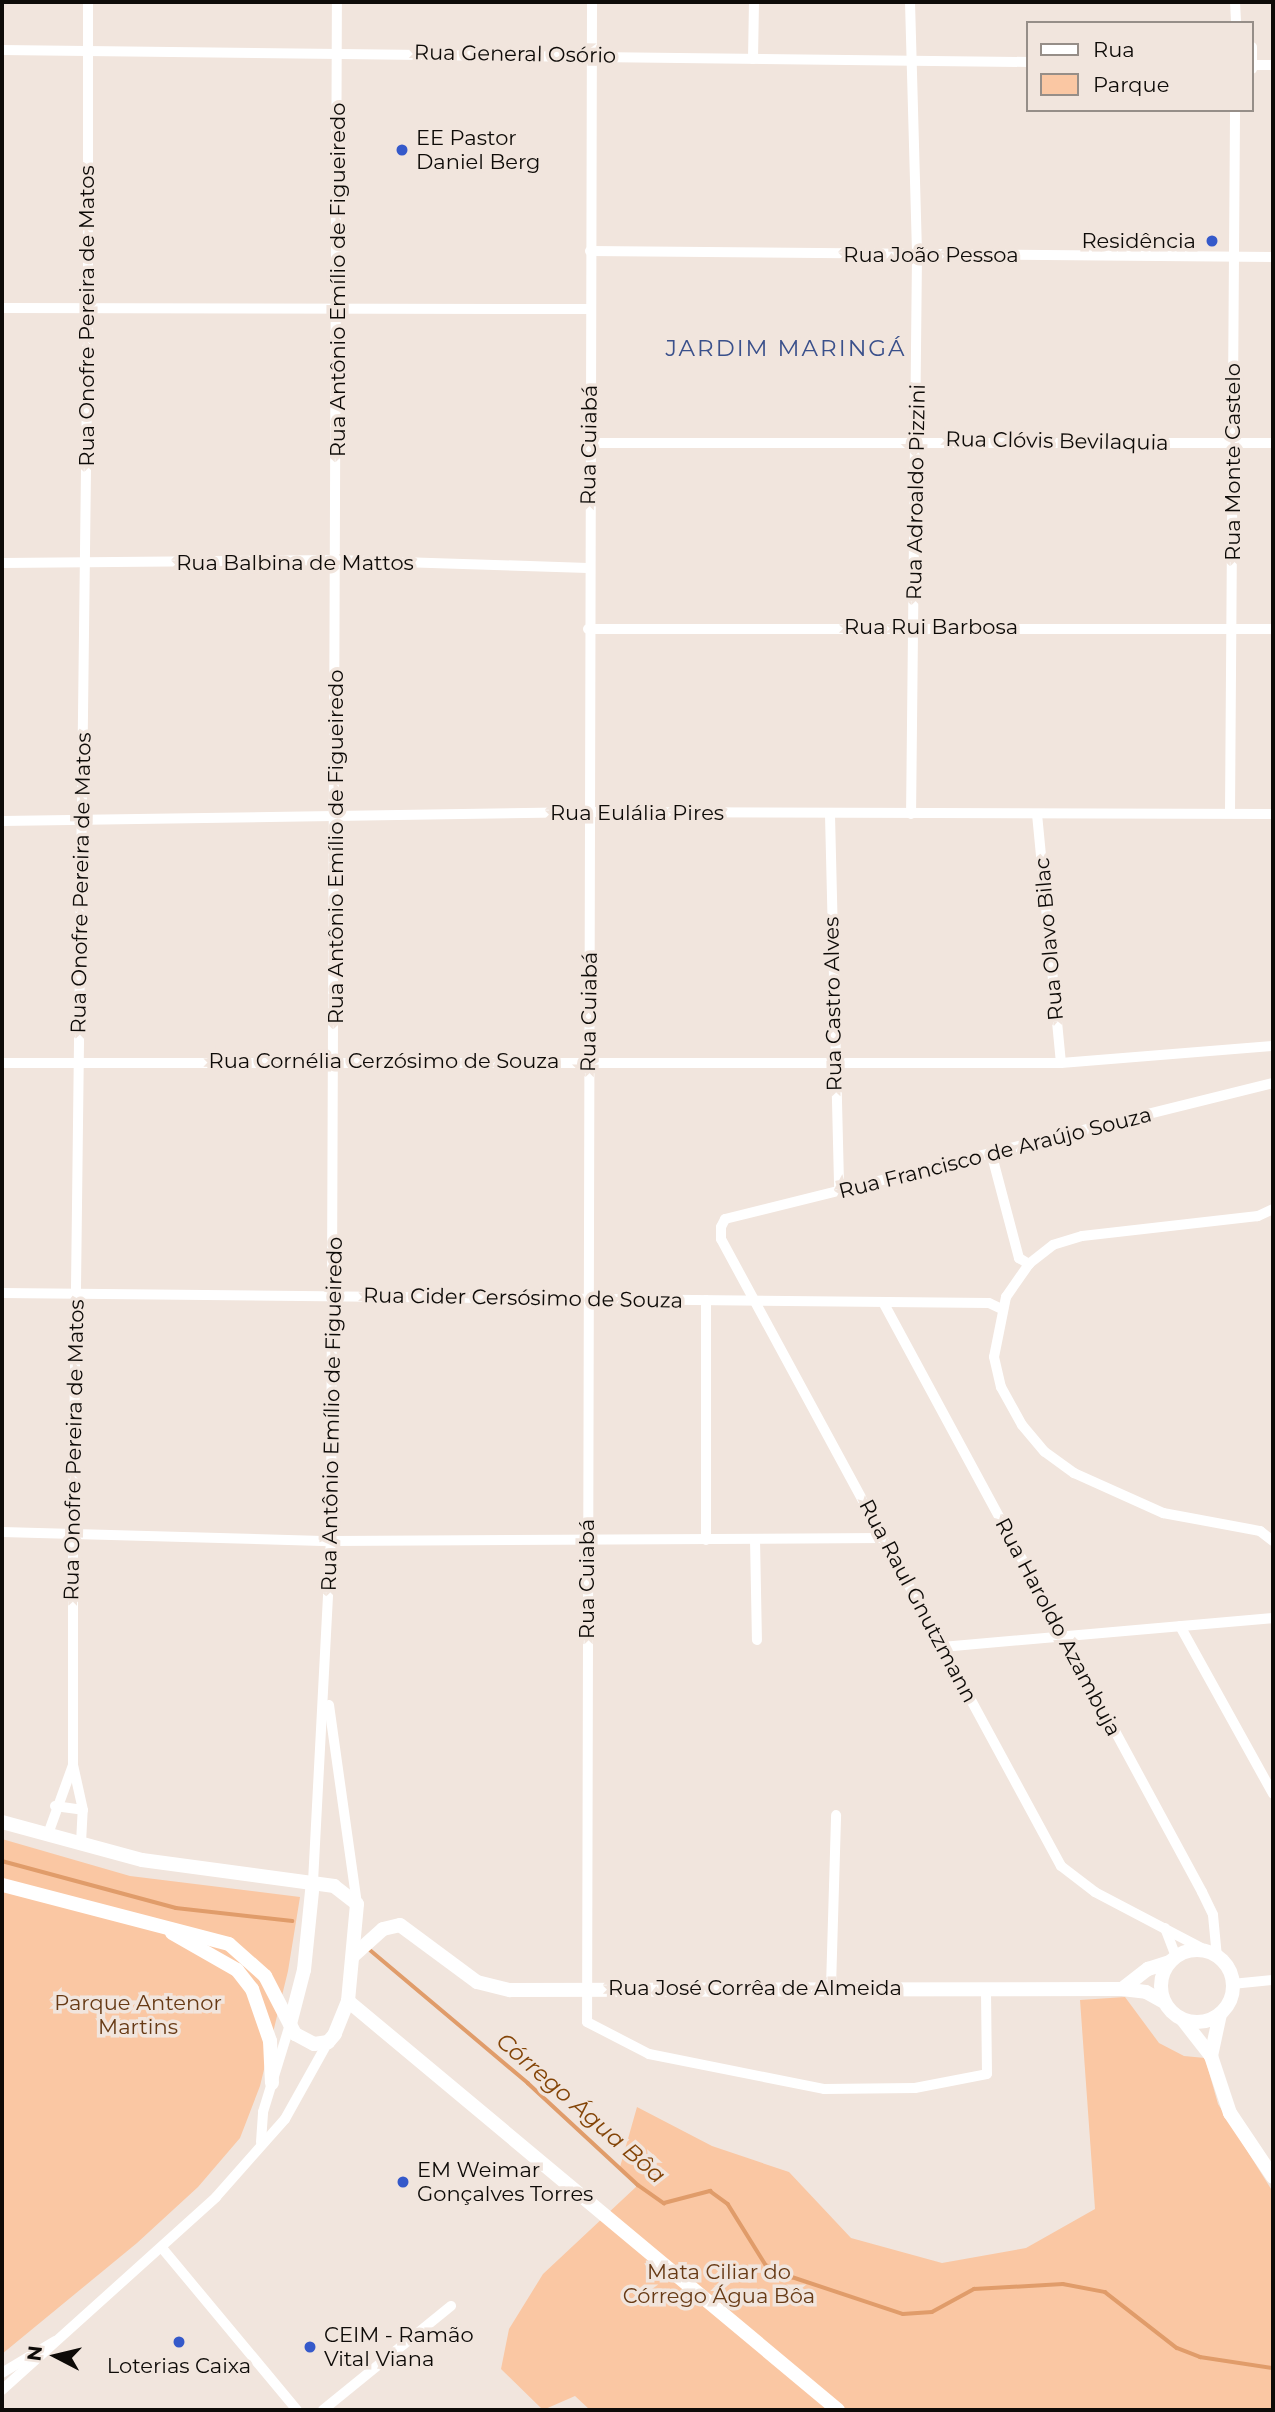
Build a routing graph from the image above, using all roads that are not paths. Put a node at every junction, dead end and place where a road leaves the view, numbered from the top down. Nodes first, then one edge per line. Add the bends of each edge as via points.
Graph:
1 (88, 2) edge
2 (337, 2) edge
3 (592, 2) edge
4 (754, 2) edge
5 (910, 2) edge
6 (1235, 2) edge
7 (1236, 21) edge
8 (2, 50) edge
9 (88, 50) junction
10 (337, 51) junction
11 (592, 55) junction
12 (753, 59) junction
13 (910, 60) junction
14 (1026, 62) edge
15 (1273, 65) edge
16 (1254, 67) edge
17 (1235, 112) edge
18 (590, 251) junction
19 (917, 255) junction
20 (1235, 257) junction
21 (1273, 257) edge
22 (339, 307) junction
23 (2, 308) edge
24 (89, 308) junction
25 (591, 309) junction
26 (918, 439) junction
27 (1233, 442) junction
28 (589, 443) junction
29 (1273, 443) edge
30 (337, 561) junction
31 (2, 563) edge
32 (85, 564) junction
33 (588, 568) junction
34 (914, 626) junction
35 (1233, 628) junction
36 (588, 629) junction
37 (1273, 629) edge
38 (593, 812) junction
39 (1230, 813) junction
40 (337, 814) junction
41 (911, 814) junction
42 (1037, 814) junction
43 (1273, 814) edge
44 (830, 816) junction
45 (83, 820) junction
46 (2, 821) edge
47 (1273, 1046) edge
48 (588, 1061) junction
49 (79, 1062) junction
50 (336, 1062) junction
51 (2, 1063) edge
52 (1060, 1063) junction
53 (832, 1064) junction
54 (1273, 1083) edge
55 (992, 1156) junction
56 (839, 1192) junction
57 (1273, 1209) edge
58 (721, 1227) joint
59 (1028, 1264) junction
60 (2, 1293) edge
61 (76, 1294) junction
62 (334, 1296) junction
63 (587, 1299) junction
64 (706, 1300) junction
65 (758, 1300) junction
66 (883, 1302) junction
67 (1002, 1309) junction
68 (2, 1532) edge
69 (73, 1532) junction
70 (884, 1538) junction
71 (755, 1539) junction
72 (706, 1540) junction
73 (331, 1541) junction
74 (587, 1541) junction
75 (1273, 1541) edge
76 (1273, 1618) edge
77 (1180, 1626) junction
78 (1065, 1639) junction
79 (757, 1640) dead end
80 (942, 1647) junction
81 (326, 1692) junction
82 (73, 1765) junction
83 (1273, 1794) edge
84 (55, 1806) junction
85 (83, 1810) junction
86 (836, 1815) dead end
87 (2, 1822) edge
88 (48, 1834) junction
89 (81, 1843) junction
90 (313, 1882) junction
91 (2, 1885) edge
92 (357, 1904) junction
93 (1166, 1928) junction
94 (171, 1932) junction
95 (1214, 1955) junction
96 (352, 1957) junction
97 (1173, 1959) junction
98 (1273, 1980) edge
99 (1233, 1984) junction
100 (586, 1987) junction
101 (831, 1987) junction
102 (986, 1989) junction
103 (1122, 1989) junction
104 (348, 2001) junction
105 (1164, 2002) junction
106 (1220, 2014) junction
107 (1183, 2020) junction
108 (290, 2024) junction
109 (328, 2042) junction
110 (1211, 2056) junction
111 (272, 2083) junction
112 (261, 2142) junction
113 (1273, 2177) edge
114 (162, 2248) junction
115 (451, 2306) dead end
116 (55, 2341) junction
117 (2, 2373) edge
118 (2, 2390) edge
119 (297, 2410) edge
120 (323, 2410) edge
121 (838, 2410) edge

1 - 9 street, Rua Onofre Pereira de Matos
2 - 10 street, Rua Antônio Emílio de Figueiredo
3 - 11 street, Rua Cuiabá
4 - 12 street
5 - 13 street, Rua Adroaldo Pizzini
6 - 7 street
8 - 9 street, Rua General Osório
9 - 10 street, Rua General Osório
9 - 24 street, Rua Onofre Pereira de Matos
10 - 11 street, Rua General Osório
10 - 22 street, Rua Antônio Emílio de Figueiredo
11 - 12 street, Rua General Osório
11 - 18 street, Rua Cuiabá
12 - 13 street, Rua General Osório
13 - 14 street, Rua General Osório
13 - 19 street, Rua Adroaldo Pizzini
15 - 16 street
17 - 20 street, Rua Monte Castelo
18 - 19 street, Rua João Pessoa
18 - 25 street, Rua Cuiabá
19 - 20 street, Rua João Pessoa
19 - 26 street, Rua Adroaldo Pizzini
20 - 21 street, Rua João Pessoa
20 - 27 street, Rua Monte Castelo
22 - 24 street
22 - 25 street
22 - 30 street, Rua Antônio Emílio de Figueiredo
23 - 24 street
24 - 32 street, Rua Onofre Pereira de Matos
25 - 28 street, Rua Cuiabá
26 - 27 street, Rua Clóvis Bevilaquia
26 - 28 street, Rua Clóvis Bevilaquia
26 - 34 street, Rua Adroaldo Pizzini
27 - 29 street, Rua Clóvis Bevilaquia
27 - 35 street, Rua Monte Castelo
28 - 33 street, Rua Cuiabá
30 - 32 street, Rua Balbina de Mattos
30 - 33 street, Rua Balbina de Mattos
30 - 40 street, Rua Antônio Emílio de Figueiredo
31 - 32 street, Rua Balbina de Mattos
32 - 45 street, Rua Onofre Pereira de Matos
33 - 36 street, Rua Cuiabá
34 - 35 street, Rua Rui Barbosa
34 - 36 street, Rua Rui Barbosa
34 - 41 street, Rua Adroaldo Pizzini
35 - 37 street, Rua Rui Barbosa
35 - 39 street, Rua Monte Castelo
36 - 38 street, Rua Cuiabá
38 - 40 street, Rua Eulália Pires
38 - 44 street, Rua Eulália Pires
38 - 48 street, Rua Cuiabá
39 - 42 street, Rua Eulália Pires
39 - 43 street, Rua Eulália Pires
40 - 45 street, Rua Eulália Pires
40 - 50 street, Rua Antônio Emílio de Figueiredo
41 - 42 street, Rua Eulália Pires
41 - 44 street, Rua Eulália Pires
42 - 52 street, Rua Olavo Bilac
44 - 53 street, Rua Castro Alves
45 - 46 street, Rua Eulália Pires
45 - 49 street, Rua Onofre Pereira de Matos
47 - 52 street, Rua Cornélia Cerzósimo de Souza
48 - 50 street, Rua Cornélia Cerzósimo de Souza
48 - 53 street, Rua Cornélia Cerzósimo de Souza
48 - 63 street, Rua Cuiabá
49 - 50 street, Rua Cornélia Cerzósimo de Souza
49 - 51 street, Rua Cornélia Cerzósimo de Souza
49 - 61 street, Rua Onofre Pereira de Matos
50 - 62 street, Rua Antônio Emílio de Figueiredo
52 - 53 street, Rua Cornélia Cerzósimo de Souza
53 - 56 street, Rua Castro Alves
54 - 55 street, Rua Francisco de Araújo Souza
55 - 56 street, Rua Francisco de Araújo Souza
55 - 59 street via 1019,1258
56 - 58 street, Rua Francisco de Araújo Souza via 725,1219
57 - 59 street via 1258,1216 1072,1238
58 - 65 street, Rua Raul Gnutzmann via 721,1239
59 - 67 street
60 - 61 street, Rua Cider Cersósimo de Souza
61 - 62 street, Rua Cider Cersósimo de Souza
61 - 69 street, Rua Onofre Pereira de Matos
62 - 63 street, Rua Cider Cersósimo de Souza
62 - 73 street, Rua Antônio Emílio de Figueiredo
63 - 64 street, Rua Cider Cersósimo de Souza
63 - 74 street, Rua Cuiabá
64 - 65 street, Rua Cider Cersósimo de Souza
64 - 72 street
65 - 66 street, Rua Cider Cersósimo de Souza
65 - 70 street, Rua Raul Gnutzmann
66 - 67 street, Rua Cider Cersósimo de Souza via 989,1303
66 - 78 street, Rua Haroldo Azambuja
67 - 75 street via 995,1341 996,1373 1014,1413 1045,1452 1074,1473 1141,1505 1260,1531
68 - 69 street
69 - 73 street
69 - 82 street, Rua Onofre Pereira de Matos
70 - 71 street
70 - 80 street, Rua Raul Gnutzmann
71 - 72 street
71 - 79 street
72 - 74 street
73 - 74 street
73 - 81 street, Rua Antônio Emílio de Figueiredo
74 - 100 street, Rua Cuiabá
76 - 77 street
77 - 78 street
77 - 83 street
78 - 80 street
78 - 95 street, Rua Haroldo Azambuja via 1213,1915
80 - 93 street, Rua Raul Gnutzmann via 1061,1866 1095,1892
81 - 90 street, Rua Antônio Emílio de Figueiredo
81 - 92 street, Rua Antônio Emílio de Figueiredo
82 - 84 street, Rua Onofre Pereira de Matos
82 - 85 street, Rua Onofre Pereira de Matos
84 - 85 street
84 - 88 street, Rua Onofre Pereira de Matos
85 - 89 street, Rua Onofre Pereira de Matos
86 - 101 street
87 - 88 street
88 - 89 street
89 - 90 street via 155,1863
90 - 92 street via 334,1886
90 - 108 street, Rua Antônio Emílio de Figueiredo via 304,1970
91 - 94 street
92 - 96 street, Rua Antônio Emílio de Figueiredo
93 - 95 street, Rua Raul Gnutzmann
93 - 97 street
94 - 108 street via 201,1934 229,1944 265,1976
94 - 111 street via 237,1970 252,1989 270,2041
95 - 97 street via 1193,1950
95 - 99 street via 1228,1969
96 - 100 street, Rua José Corrêa de Almeida via 383,1928 406,1928 477,1982 510,1990
96 - 104 street, Rua Antônio Emílio de Figueiredo
97 - 103 street via 1148,1969
97 - 105 street via 1161,1981
98 - 99 street
99 - 106 street
100 - 101 street, Rua José Corrêa de Almeida
100 - 102 street, Rua Cuiabá via 587,2022 649,2054 824,2088 915,2088 987,2074
101 - 102 street, Rua José Corrêa de Almeida
102 - 103 street, Rua José Corrêa de Almeida
103 - 105 street, Rua José Corrêa de Almeida via 1146,1992
104 - 109 street, Rua Antônio Emílio de Figueiredo
104 - 121 street
105 - 107 street
106 - 107 street via 1202,2022
106 - 110 street
107 - 110 street
108 - 109 street via 302,2040 320,2045
108 - 111 street, Rua Antônio Emílio de Figueiredo
109 - 112 street, Rua Antônio Emílio de Figueiredo via 285,2119
110 - 113 street via 1230,2113
111 - 112 street, Rua Antônio Emílio de Figueiredo
112 - 114 street, Rua Antônio Emílio de Figueiredo via 215,2197
114 - 116 street, Rua Antônio Emílio de Figueiredo
114 - 119 street
115 - 120 street
116 - 117 street
116 - 118 street, Rua Antônio Emílio de Figueiredo

